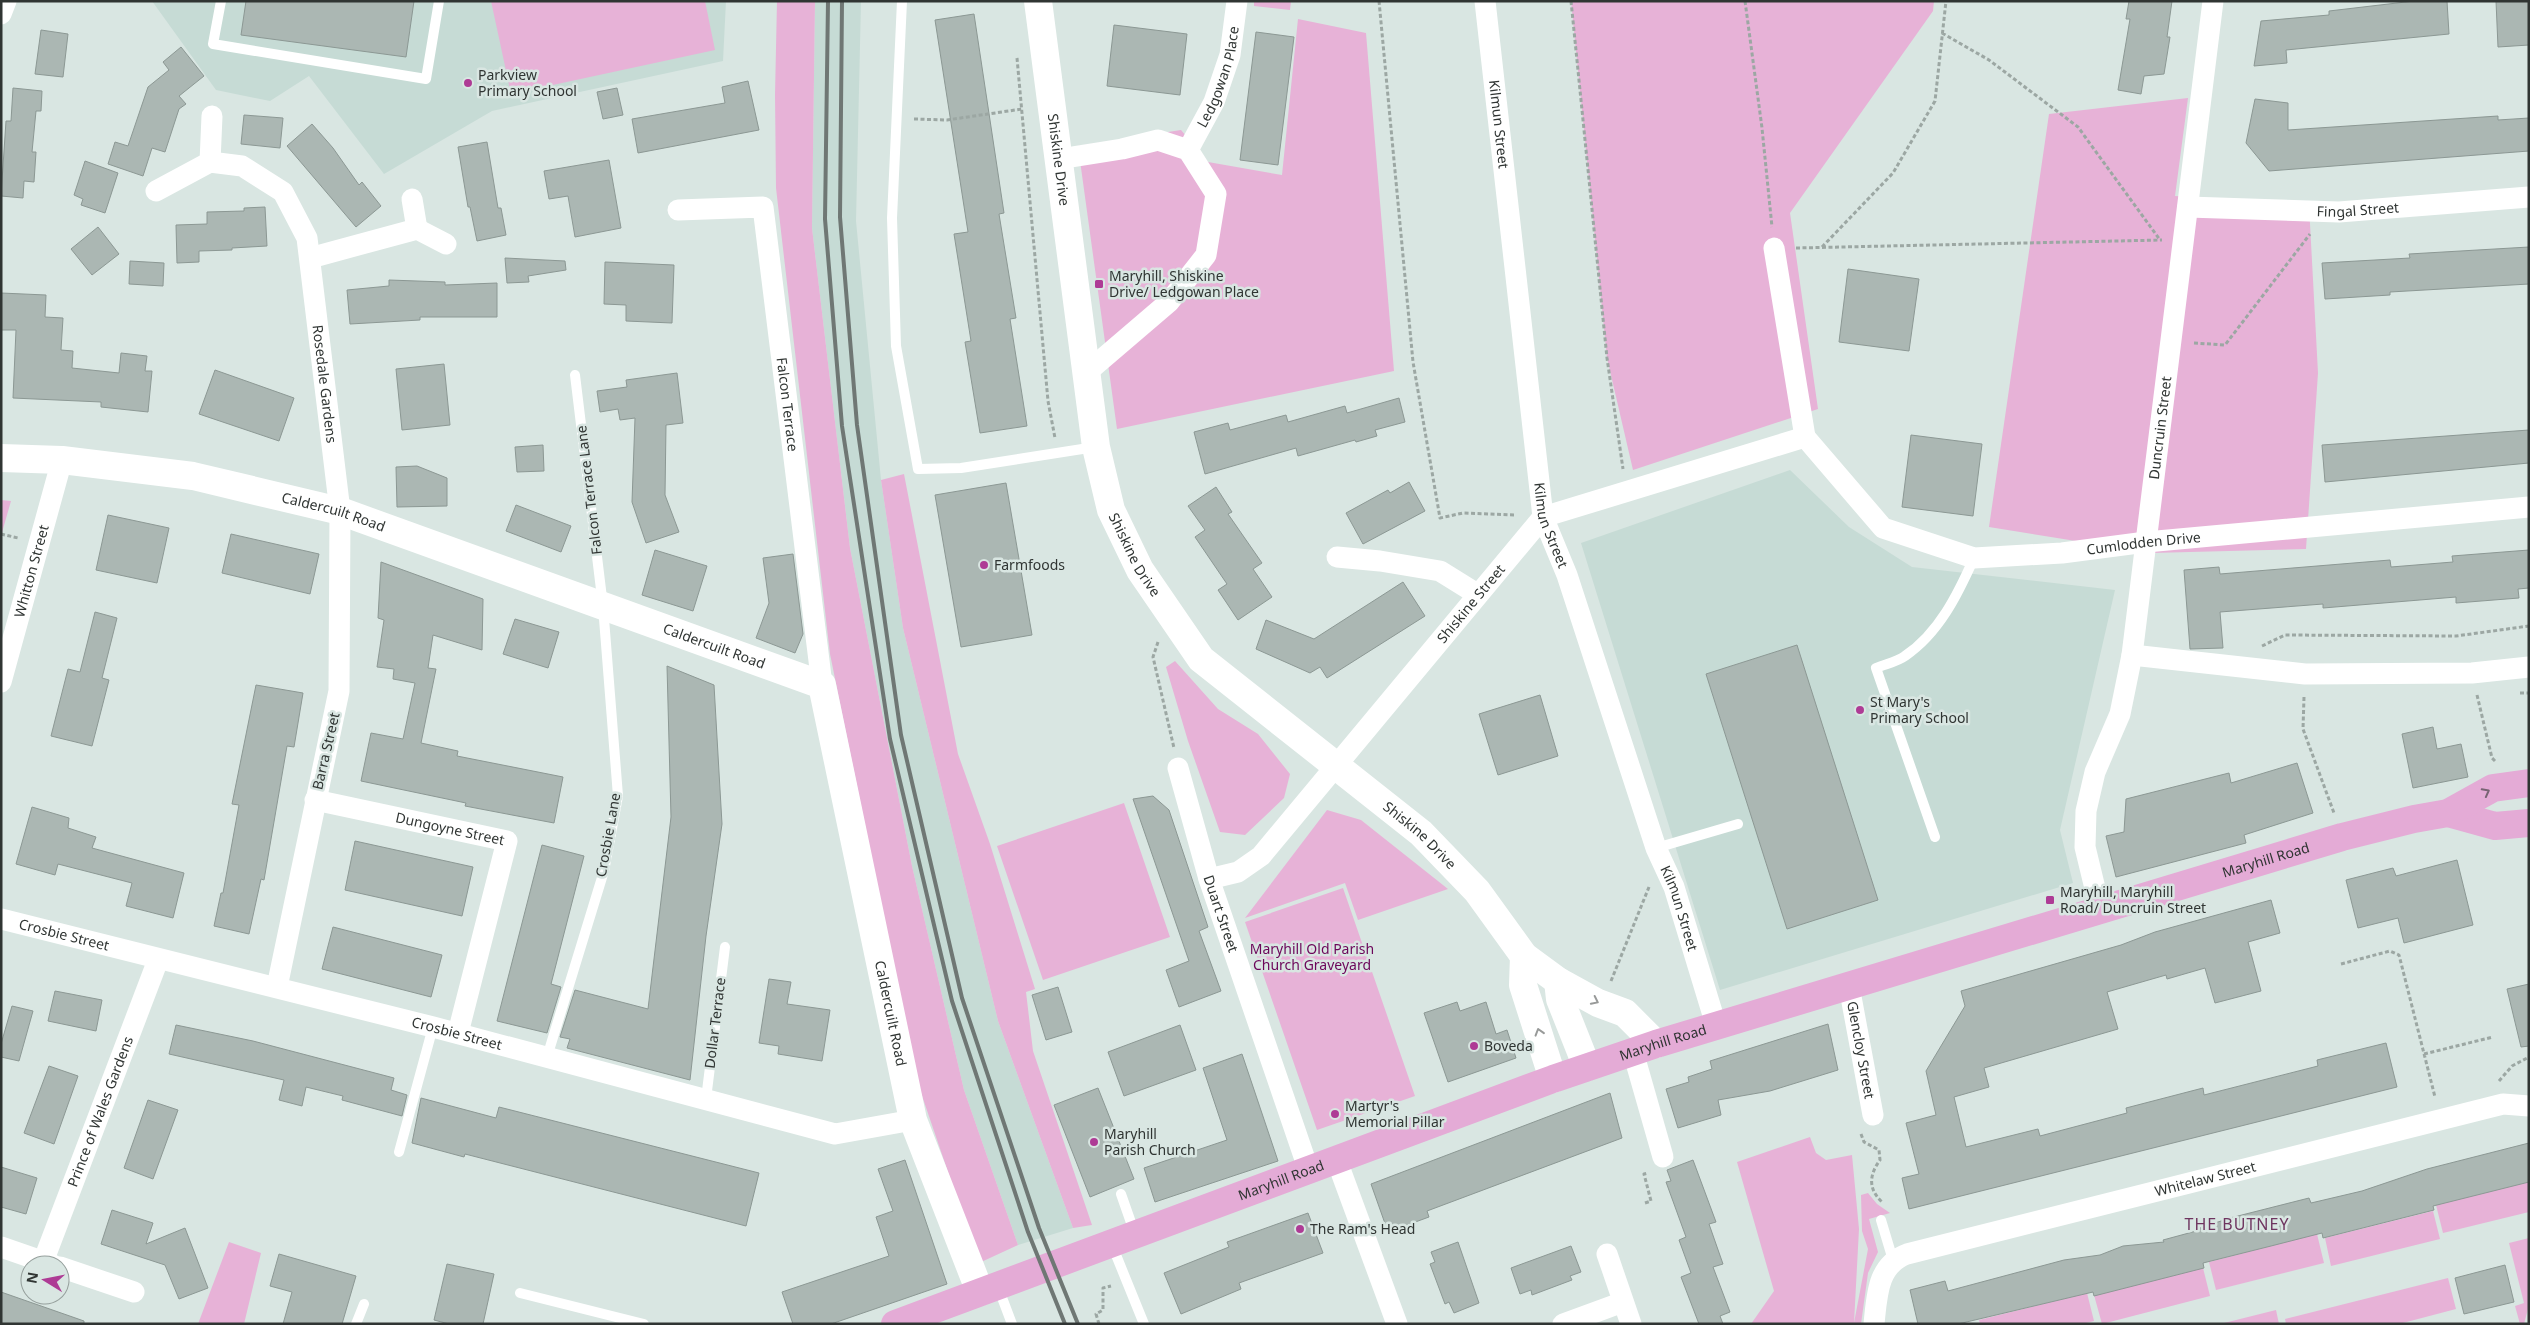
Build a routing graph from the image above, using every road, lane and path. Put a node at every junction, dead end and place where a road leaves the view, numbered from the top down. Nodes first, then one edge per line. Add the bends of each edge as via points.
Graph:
1 (6, 1) edge
2 (221, 1) edge
3 (439, 1) edge
4 (902, 1) edge
5 (1038, 1) edge
6 (1237, 1) edge
7 (1379, 1) edge
8 (1485, 1) edge
9 (1572, 1) edge
10 (1745, 1) edge
11 (1946, 1) edge
12 (2213, 1) edge
13 (1, 14) edge
14 (1942, 32) junction
15 (1016, 50) dead end
16 (1022, 109) junction
17 (212, 116) dead end
18 (897, 118) junction
19 (1188, 150) junction
20 (1059, 159) junction
21 (210, 162) junction
22 (156, 192) dead end
23 (2529, 197) edge
24 (412, 198) dead end
25 (2188, 207) junction
26 (678, 210) dead end
27 (2328, 212) junction
28 (417, 229) junction
29 (2161, 240) junction
30 (2183, 240) junction
31 (446, 244) dead end
32 (1774, 248) junction
33 (1822, 248) junction
34 (310, 258) junction
35 (2171, 341) junction
36 (1086, 373) junction
37 (575, 375) dead end
38 (1805, 437) junction
39 (1096, 447) junction
40 (1058, 453) junction
41 (1, 458) edge
42 (62, 460) junction
43 (1626, 492) junction
44 (2529, 507) edge
45 (340, 511) junction
46 (1542, 517) junction
47 (2146, 542) junction
48 (1336, 557) dead end
49 (1974, 558) junction
50 (1477, 594) junction
51 (603, 606) junction
52 (1168, 611) junction
53 (2529, 626) edge
54 (2258, 648) dead end
55 (2132, 655) junction
56 (2529, 667) edge
57 (2472, 673) junction
58 (2305, 674) junction
59 (1, 682) edge
60 (822, 685) junction
61 (2496, 763) dead end
62 (1336, 765) junction
63 (1178, 768) joint
64 (2529, 783) edge
65 (315, 800) junction
66 (2448, 813) junction
67 (2529, 822) edge
68 (1738, 824) dead end
69 (1936, 837) dead end
70 (2342, 837) junction
71 (1658, 853) junction
72 (1209, 879) junction
73 (2100, 909) junction
74 (1, 919) edge
75 (725, 947) dead end
76 (1524, 956) junction
77 (158, 960) junction
78 (2341, 964) dead end
79 (1558, 980) junction
80 (1615, 985) dead end
81 (1849, 986) junction
82 (278, 987) junction
83 (1716, 1025) junction
84 (433, 1027) junction
85 (458, 1033) junction
86 (2493, 1037) dead end
87 (1644, 1048) junction
88 (2424, 1054) junction
89 (548, 1057) junction
90 (1587, 1067) junction
91 (1554, 1079) junction
92 (706, 1100) junction
93 (2529, 1106) edge
94 (913, 1120) junction
95 (1867, 1120) joint
96 (2440, 1120) junction
97 (399, 1152) dead end
98 (1663, 1157) dead end
99 (1337, 1161) junction
100 (1309, 1171) junction
101 (1121, 1194) dead end
102 (1886, 1204) dead end
103 (1881, 1220) dead end
104 (1116, 1242) junction
105 (1, 1248) edge
106 (1607, 1254) dead end
107 (22, 1255) edge
108 (55, 1255) edge
109 (1900, 1257) junction
110 (70, 1271) edge
111 (996, 1286) junction
112 (1111, 1286) dead end
113 (134, 1292) dead end
114 (520, 1292) dead end
115 (1623, 1302) junction
116 (364, 1304) dead end
117 (356, 1324) edge
118 (644, 1324) edge
119 (895, 1324) edge
120 (1012, 1324) edge
121 (1099, 1324) edge
122 (1144, 1324) edge
123 (1397, 1324) edge
124 (1563, 1324) edge
125 (1631, 1324) edge
126 (1874, 1324) edge

1 - 13 street
2 - 3 lane via 213,44 426,79
4 - 18 lane
5 - 20 street, Shiskine Drive
6 - 19 street, Ledgowan Place via 1230,55 1214,102
7 - 46 path via 1413,362 1440,518 1463,513
8 - 46 street, Kilmun Street
9 - 43 path via 1607,358
10 - 32 path
11 - 14 path
12 - 25 street, Duncruin Street
14 - 29 path via 1989,60 2078,126
14 - 33 path via 1935,101 1893,173
15 - 16 path
16 - 18 path via 947,120
16 - 40 path via 1048,401
17 - 21 street
18 - 40 lane via 892,218 896,346 918,469 961,468
19 - 20 street via 1158,140
19 - 36 street via 1216,194 1206,254 1169,302
20 - 36 street, Shiskine Drive
21 - 22 street
21 - 34 street, Rosedale Gardens via 242,166 283,192 308,238
23 - 27 street, Fingal Street
24 - 28 street
25 - 27 street, Fingal Street
25 - 30 street, Duncruin Street
26 - 60 street, Falcon Terrace via 763,207
27 - 35 path via 2225,344
28 - 31 street
28 - 34 street
29 - 30 path
29 - 33 path
30 - 35 street, Duncruin Street
32 - 33 path
32 - 38 street
34 - 45 street, Rosedale Gardens
35 - 47 street, Duncruin Street
36 - 39 street, Shiskine Drive
37 - 51 lane, Falcon Terrace Lane
38 - 43 street
38 - 49 street, Cumlodden Drive via 1883,528
39 - 40 lane
39 - 52 street, Shiskine Drive via 1111,510 1140,570
41 - 42 street, Caldercuilt Road
42 - 45 street, Caldercuilt Road via 193,476
42 - 59 street, Whitton Street
43 - 46 street
44 - 47 street, Cumlodden Drive
45 - 51 street, Caldercuilt Road
45 - 65 street, Barra Street via 339,690
46 - 50 street, Shiskine Street
46 - 71 street, Kilmun Street via 1567,575
47 - 49 street, Cumlodden Drive via 2062,553
47 - 55 street, Duncruin Street
48 - 50 street via 1440,571
49 - 69 lane via 1940,621 1904,657 1876,668
50 - 62 street, Shiskine Street
51 - 60 street, Caldercuilt Road
51 - 89 lane, Crosbie Lane via 618,796 604,871
52 - 62 street, Shiskine Drive via 1201,659
52 - 63 path via 1154,657
53 - 54 path via 2456,636 2285,635
55 - 58 street
55 - 73 street, Duncruin Street via 2120,714 2090,784 2086,812 2085,846
56 - 57 street
57 - 58 street
57 - 61 path via 2492,758
58 - 70 path via 2303,729
60 - 94 street, Caldercuilt Road
62 - 72 street, Shiskine Street via 1260,856 1238,872
62 - 76 street, Shiskine Drive via 1442,853 1477,891
63 - 72 street, Duart Street
66 -> 64 main road, Maryhill Road via 2493,788
65 - 82 street, Barra Street
65 - 85 street, Dungoyne Street via 507,841
66 - 67 main road, Maryhill Road via 2495,826
66 - 70 main road, Maryhill Road
68 - 71 lane
70 - 73 main road, Maryhill Road
71 - 80 path via 1611,981
71 - 83 street, Kilmun Street via 1674,888
72 - 100 street, Duart Street
73 - 81 main road, Maryhill Road
74 - 77 street, Crosbie Street
75 - 92 lane, Dollar Terrace
76 - 79 street, Shiskine Drive
91 -> 76 street via 1523,985
77 - 82 street, Crosbie Street
77 - 108 street, Prince of Wales Gardens
78 - 88 path via 2390,951 2399,955
79 -> 87 street, Shiskine Drive via 1598,1003 1625,1013
79 - 90 street via 1560,999
81 - 83 main road, Maryhill Road
81 - 95 street, Glencloy Street
82 - 84 street, Crosbie Street
83 - 87 main road, Maryhill Road
84 - 85 street, Crosbie Street
84 - 97 lane
85 - 89 street, Crosbie Street
86 - 88 path
87 - 90 main road, Maryhill Road
87 - 98 street
88 - 96 path
89 - 92 street, Crosbie Street
90 - 91 main road, Maryhill Road
91 - 99 main road, Maryhill Road
92 - 94 street, Crosbie Street via 834,1134
93 - 96 street, Whitelaw Street via 2504,1104
94 - 111 street, Caldercuilt Road
95 - 102 path via 1864,1142 1879,1150 1880,1160 1871,1182 1875,1195
96 - 109 street, Whitelaw Street
99 - 100 main road, Maryhill Road
99 - 123 street
100 - 104 main road, Maryhill Road
101 - 104 lane
103 - 109 lane
104 - 111 main road, Maryhill Road
104 - 122 lane
105 - 107 street
106 - 115 street
109 - 126 street via 1883,1272
110 - 113 street
111 - 119 main road, Maryhill Road
111 - 120 lane
112 - 121 path via 1102,1288 1103,1310 1096,1314
114 - 118 lane
115 - 124 street
115 - 125 street
116 - 117 lane

